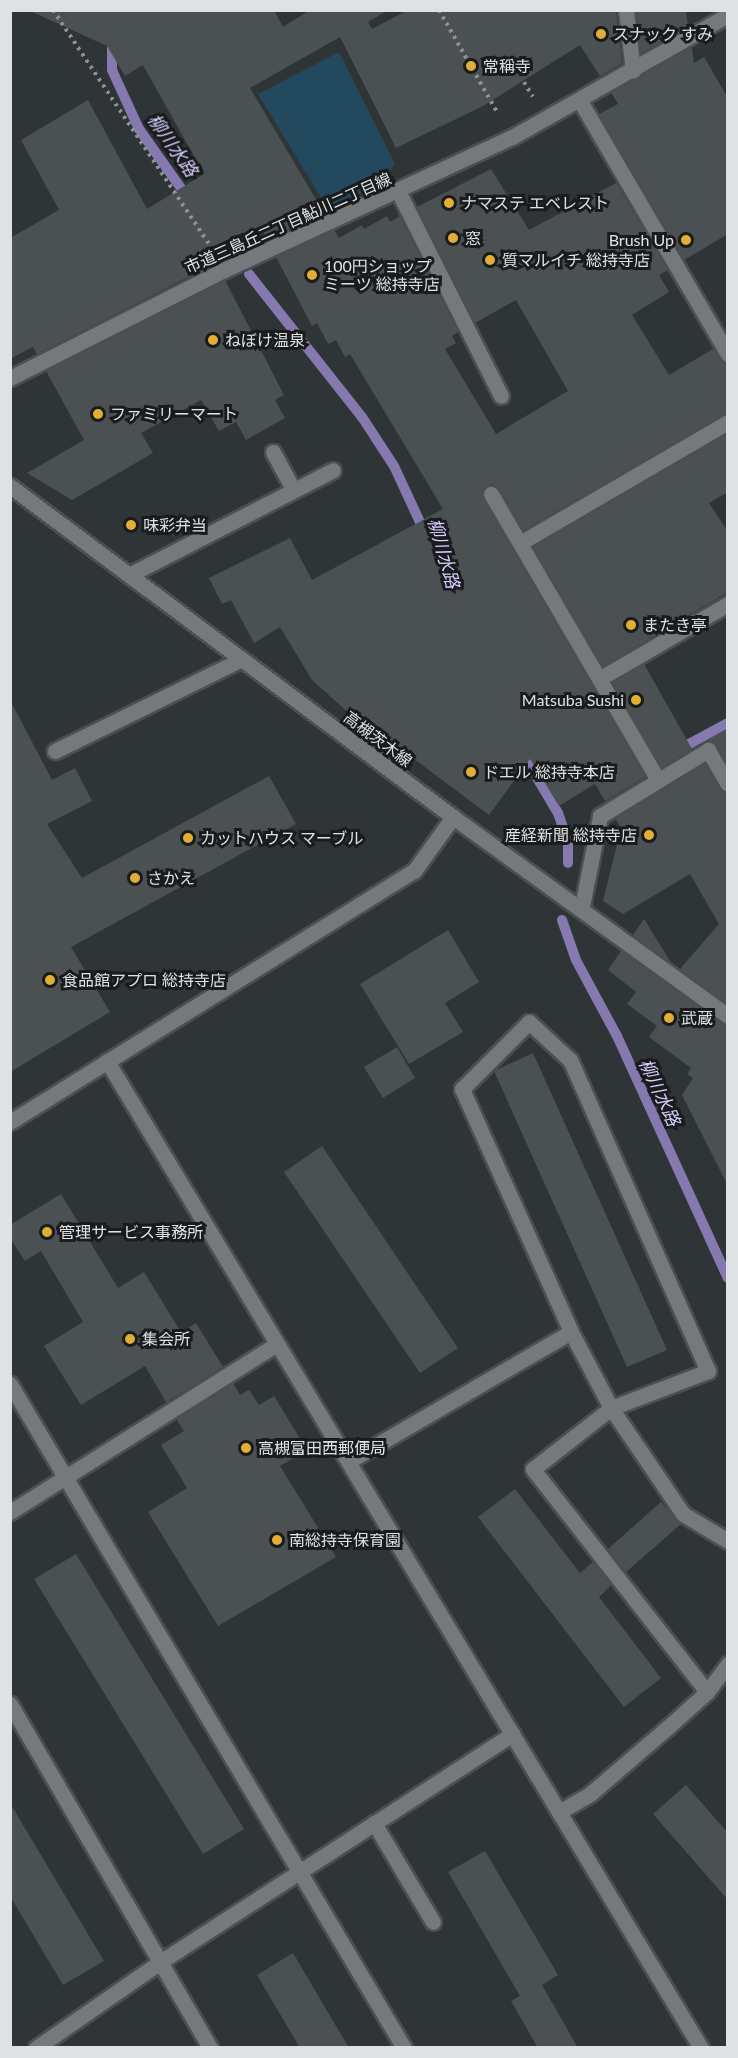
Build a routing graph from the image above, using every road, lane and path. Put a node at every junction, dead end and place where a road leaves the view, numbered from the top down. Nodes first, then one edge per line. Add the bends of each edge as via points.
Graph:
1 (53, 10) edge
2 (439, 10) edge
3 (626, 10) edge
4 (728, 15) edge
5 (633, 70) junction
6 (580, 101) junction
7 (512, 137) junction
8 (399, 193) junction
9 (226, 269) junction
10 (728, 354) edge
11 (10, 378) edge
12 (501, 396) dead end
13 (728, 422) edge
14 (273, 452) dead end
15 (333, 470) dead end
16 (10, 486) edge
17 (293, 489) junction
18 (491, 495) dead end
19 (520, 543) junction
20 (131, 574) junction
21 (728, 604) edge
22 (242, 659) junction
23 (599, 679) junction
24 (55, 751) dead end
25 (658, 780) junction
26 (728, 784) edge
27 (453, 817) junction
28 (582, 906) junction
29 (728, 1016) edge
30 (107, 1061) junction
31 (10, 1122) edge
32 (571, 1332) junction
33 (277, 1344) junction
34 (10, 1384) edge
35 (611, 1408) junction
36 (349, 1461) junction
37 (68, 1477) junction
38 (10, 1512) edge
39 (728, 1541) edge
40 (728, 1664) edge
41 (706, 1692) junction
42 (10, 1704) edge
43 (513, 1734) junction
44 (559, 1812) junction
45 (374, 1823) junction
46 (298, 1871) junction
47 (434, 1922) dead end
48 (160, 1962) junction
49 (36, 2048) edge
50 (210, 2048) edge
51 (404, 2048) edge
52 (701, 2048) edge

1 - 9 path
2 - 7 path
3 - 5 street
4 - 5 street, 市道三島丘二丁目鮎川二丁目線
5 - 6 street, 市道三島丘二丁目鮎川二丁目線
6 - 7 street, 市道三島丘二丁目鮎川二丁目線
6 - 10 street
7 - 8 street, 市道三島丘二丁目鮎川二丁目線
8 - 9 street, 市道三島丘二丁目鮎川二丁目線
8 - 12 street
9 - 11 street, 市道三島丘二丁目鮎川二丁目線
13 - 19 street
14 - 17 street
15 - 17 street
16 - 20 street, 高槻茨木線
17 - 20 street
18 - 19 street
19 - 23 street
20 - 22 street, 高槻茨木線
21 - 23 street
22 - 24 street
22 - 27 street, 高槻茨木線
23 - 25 street
25 - 26 street via 708,750
25 - 28 street via 600,816
27 - 28 street, 高槻茨木線
27 - 30 street via 414,871
28 - 29 street, 高槻茨木線
30 - 31 street
30 - 33 street
32 - 35 street
32 - 35 street via 462,1089 529,1022 570,1060 708,1371
32 - 36 street
33 - 36 street
33 - 37 street
34 - 37 street
35 - 39 street via 683,1514
35 - 41 street via 533,1469
36 - 43 street
37 - 38 street
37 - 46 street
40 - 41 street
41 - 44 street via 590,1794
42 - 48 street
43 - 44 street
43 - 45 street
44 - 52 street
45 - 46 street
45 - 47 street
46 - 48 street
46 - 51 street
48 - 49 street
48 - 50 street

